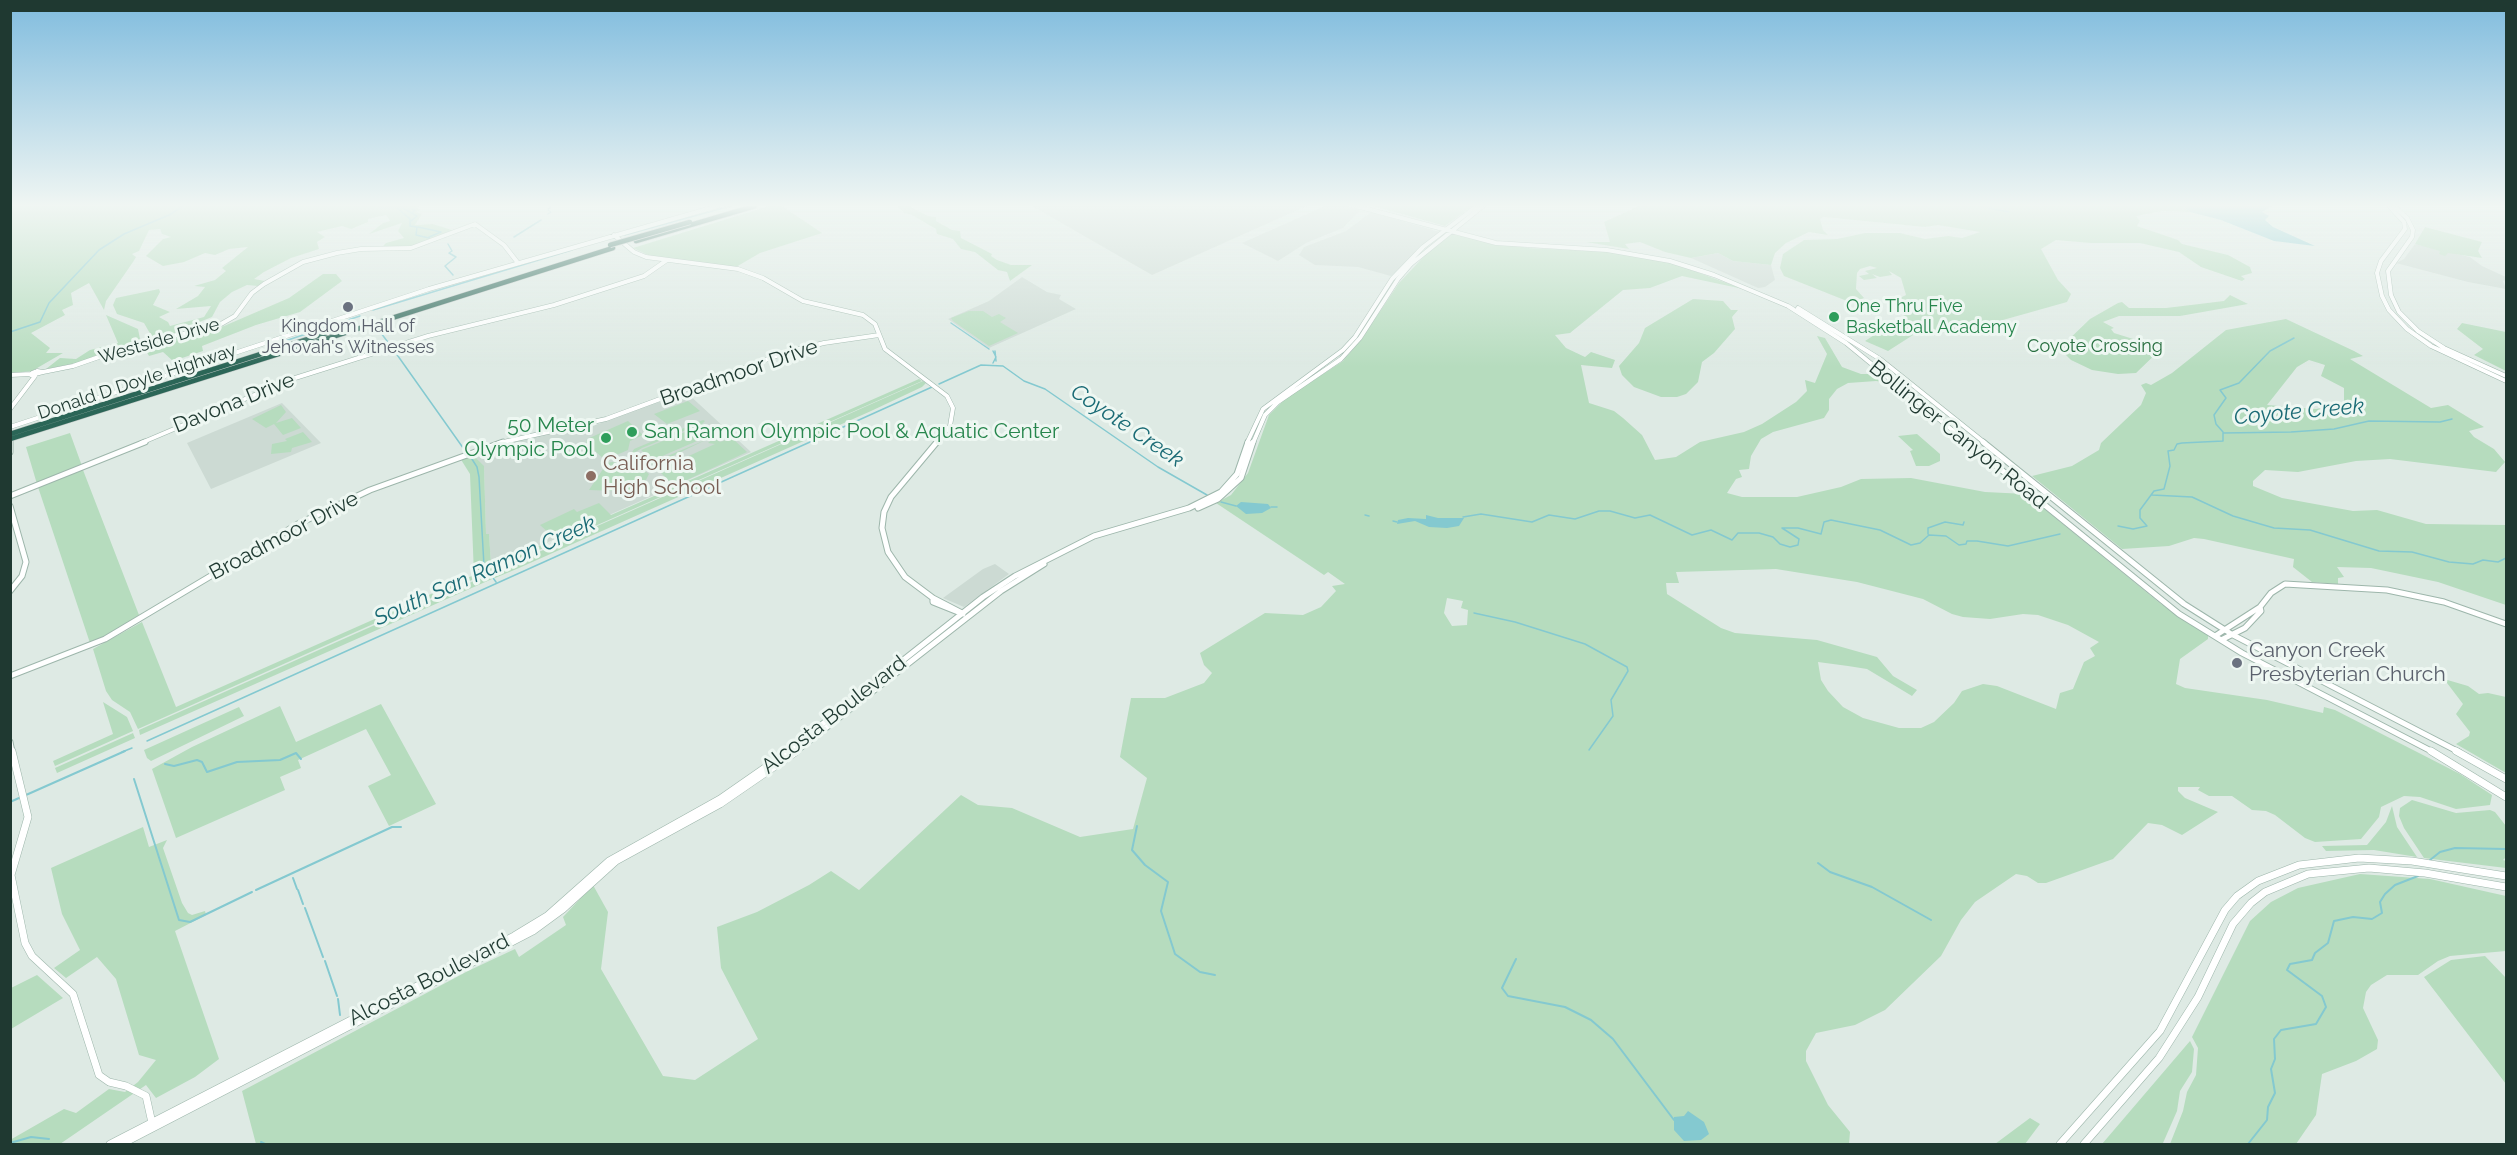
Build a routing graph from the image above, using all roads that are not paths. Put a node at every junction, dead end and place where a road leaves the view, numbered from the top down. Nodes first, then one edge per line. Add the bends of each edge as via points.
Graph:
1 (314, 260) edge
2 (524, 260) edge
3 (525, 260) edge
4 (568, 260) edge
5 (667, 260) joint
6 (1409, 260) edge
7 (1665, 260) edge
8 (1675, 260) edge
9 (2383, 260) edge
10 (2396, 260) edge
11 (517, 262) junction
12 (879, 334) junction
13 (10, 375) edge
14 (33, 375) junction
15 (2506, 379) edge
16 (10, 409) edge
17 (10, 425) edge
18 (26, 431) junction
19 (10, 434) edge
20 (10, 440) edge
21 (10, 453) edge
22 (10, 496) edge
23 (10, 506) edge
24 (10, 591) edge
25 (2260, 607) junction
26 (965, 615) junction
27 (2506, 624) edge
28 (2225, 630) junction
29 (2233, 635) junction
30 (2218, 638) junction
31 (10, 676) edge
32 (10, 741) edge
33 (2506, 779) edge
34 (2506, 797) edge
35 (625, 853) junction
36 (2373, 858) joint
37 (2369, 868) joint
38 (2455, 868) joint
39 (2506, 876) edge
40 (2506, 887) edge
41 (152, 1123) junction
42 (110, 1144) edge
43 (122, 1144) edge
44 (2060, 1144) edge
45 (2084, 1144) edge

1 - 14 main road, Westside Drive via 260,286 235,316 218,326 144,341 73,366
2 - 11 main road
3 - 11 main road
4 - 18 highway, Donald D Doyle Highway
5 - 12 main road via 714,264 755,275 803,301 863,315 873,322
5 - 22 street, Davona Drive via 647,274 554,305 428,336 292,379
6 - 26 main road, Alcosta Boulevard via 1343,350 1263,409 1237,474 1221,492 1199,505 1094,536 1015,576
7 - 30 main road, Bollinger Canyon Road via 1714,275 1793,309 1846,343 2139,583
8 - 28 main road, Bollinger Canyon Road via 1717,273 1799,308 1880,359 2166,590
9 - 15 main road via 2378,273 2382,296 2407,329 2431,346
10 - 15 main road via 2388,271 2391,295 2399,312 2444,348
11 - 17 street via 430,286
12 - 26 main road via 885,349 943,392 953,408 946,432 891,497 883,519 885,543 896,565 913,585 937,604
12 - 31 street, Broadmoor Drive via 788,352 606,420 502,442 370,490 298,524 105,639
13 - 14 main road
14 - 16 main road
18 - 19 highway, Donald D Doyle Highway
18 - 20 highway, Donald D Doyle Highway
20 - 21 main road
23 - 24 main road via 26,561
25 - 27 main road via 2277,587 2285,585 2367,588 2429,598
25 - 28 main road
25 - 29 main road via 2262,611
26 - 35 main road, Alcosta Boulevard via 774,769 720,804
28 - 29 main road, Bollinger Canyon Road
28 - 30 main road
29 - 30 main road
29 - 33 main road, Bollinger Canyon Road
30 - 34 main road, Bollinger Canyon Road via 2431,751
32 - 41 main road via 28,816 11,875 25,942 32,956 73,994 99,1075 146,1096
35 - 41 main road, Alcosta Boulevard via 597,870 547,916 514,936
35 - 43 main road, Alcosta Boulevard via 563,909 515,941
36 - 38 street
36 - 44 main road via 2327,860 2288,868 2258,881 2237,896 2216,924 2160,1031
37 - 40 main road
37 - 45 street via 2299,877 2251,903 2233,924 2178,1030 2159,1058
38 - 39 main road
41 - 42 street, Alcosta Boulevard

